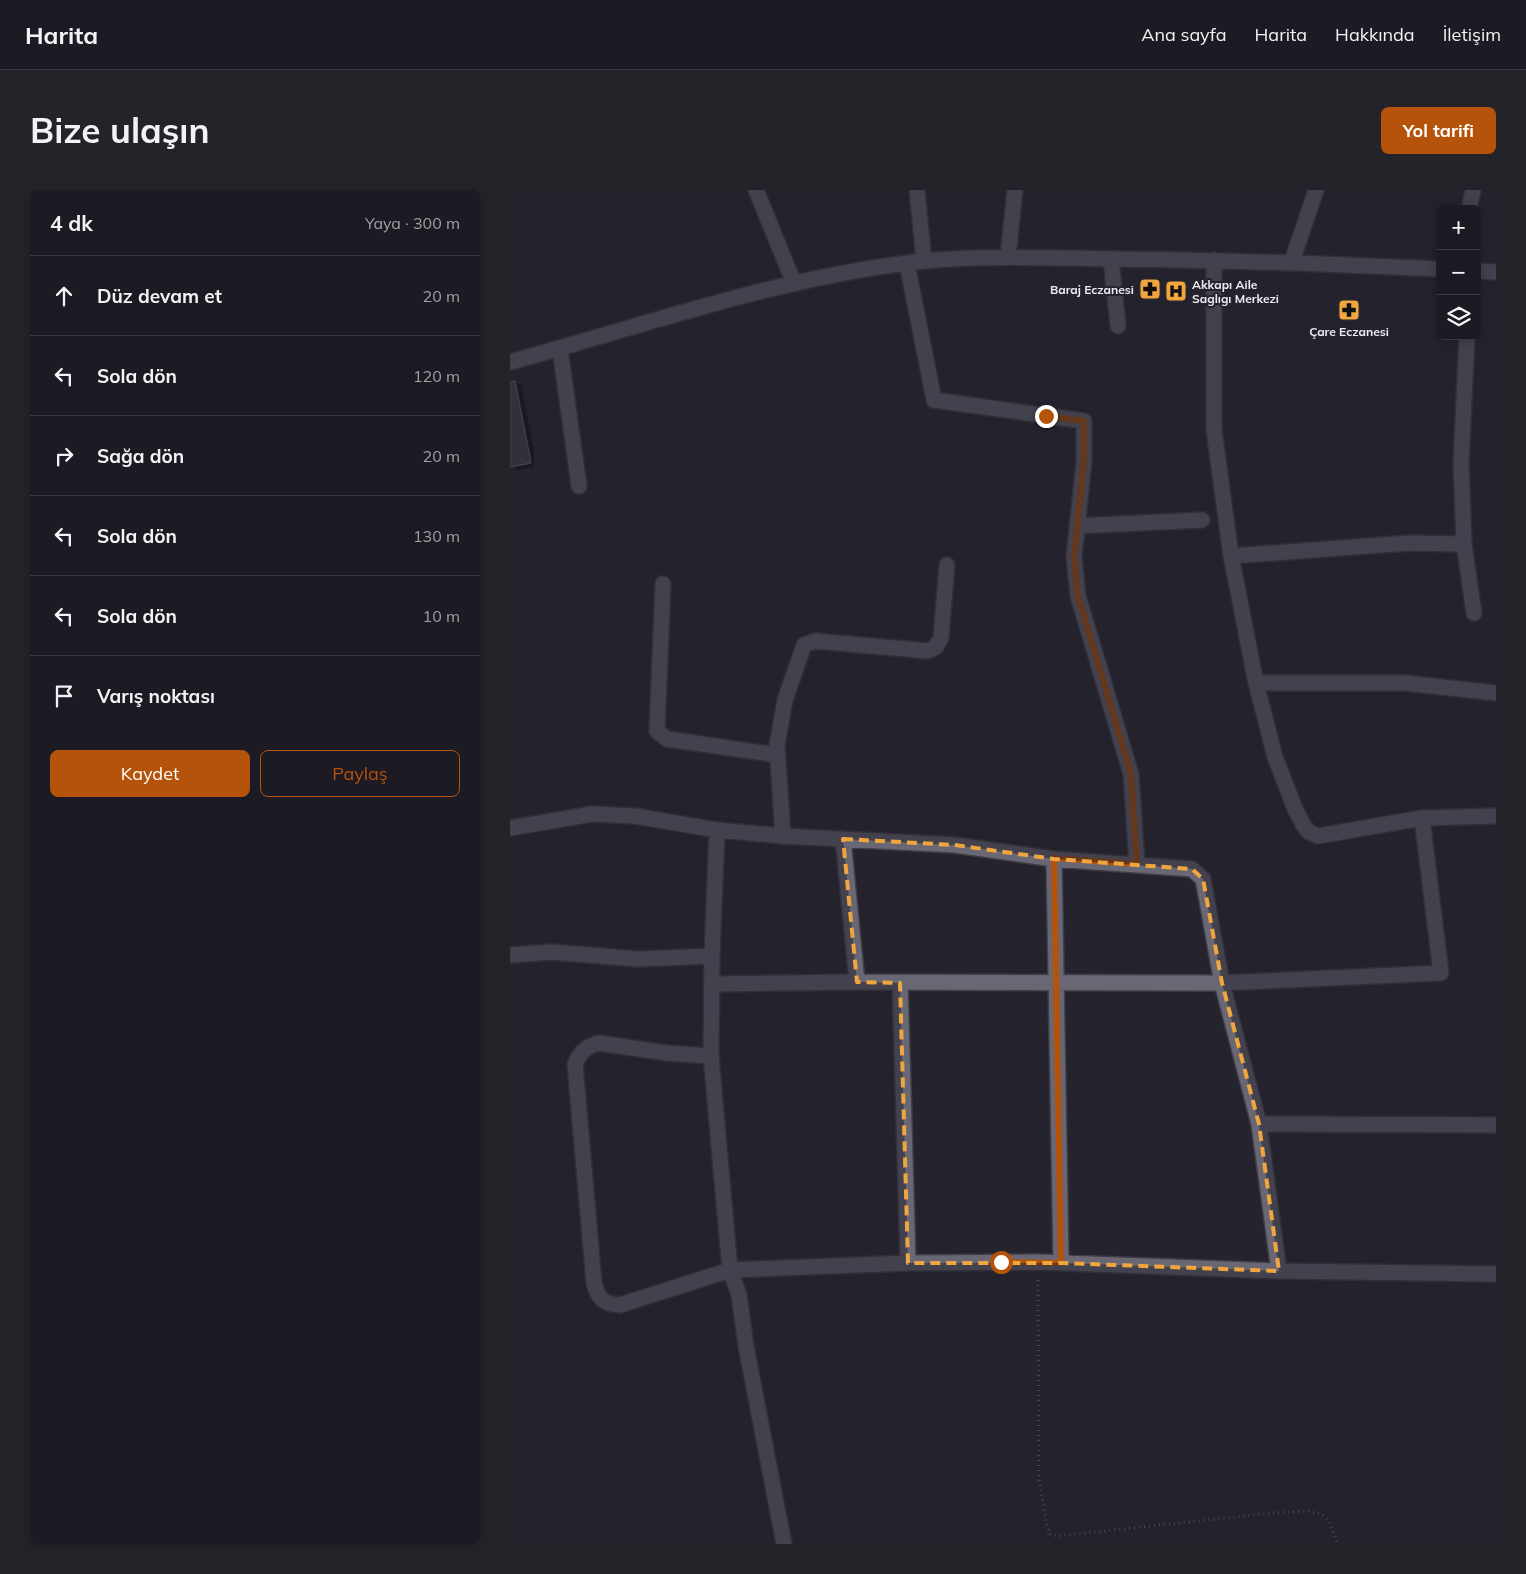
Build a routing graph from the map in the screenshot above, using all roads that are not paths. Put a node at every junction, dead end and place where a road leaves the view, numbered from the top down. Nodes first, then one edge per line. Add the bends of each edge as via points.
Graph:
1 (756, 190) edge
2 (917, 190) edge
3 (1015, 190) edge
4 (1316, 190) edge
5 (1473, 190) edge
6 (1470, 205) edge
7 (1008, 258) junction
8 (1111, 259) junction
9 (1214, 260) junction
10 (924, 261) junction
11 (1292, 262) junction
12 (907, 264) junction
13 (1436, 269) edge
14 (1481, 271) edge
15 (1496, 272) edge
16 (794, 283) junction
17 (1118, 326) dead end
18 (1467, 340) edge
19 (560, 348) junction
20 (510, 362) edge
21 (580, 486) dead end
22 (1202, 520) dead end
23 (1077, 526) junction
24 (1464, 544) junction
25 (1231, 556) junction
26 (948, 565) dead end
27 (663, 584) dead end
28 (1474, 613) dead end
29 (1256, 682) junction
30 (1496, 693) edge
31 (778, 755) junction
32 (1496, 816) edge
33 (1422, 818) junction
34 (510, 828) edge
35 (717, 830) junction
36 (783, 836) junction
37 (843, 840) junction
38 (1054, 858) junction
39 (1137, 864) junction
40 (510, 955) edge
41 (712, 956) junction
42 (857, 982) junction
43 (900, 983) junction
44 (1056, 983) junction
45 (1222, 983) junction
46 (714, 984) junction
47 (711, 1056) junction
48 (1259, 1124) junction
49 (1496, 1125) edge
50 (908, 1263) junction
51 (1061, 1263) junction
52 (730, 1270) junction
53 (1279, 1271) junction
54 (1496, 1274) edge
55 (784, 1544) edge

1 - 16 street
2 - 10 street
3 - 7 street
4 - 11 street
5 - 6 street
7 - 8 street
7 - 10 street
8 - 9 street
8 - 17 street
9 - 11 street
9 - 25 street via 1214,430
10 - 12 street
11 - 13 street
12 - 16 street
12 - 23 street via 934,400 1084,421 1084,460
14 - 15 street
16 - 19 street
18 - 24 street via 1461,463
19 - 20 street
19 - 21 street
22 - 23 street
23 - 39 street via 1074,557 1078,596 1131,774
24 - 25 street via 1409,543
24 - 28 street
25 - 29 street
26 - 31 street via 941,638 936,647 928,651 815,642 804,645 786,700
27 - 31 street via 657,731 667,739
29 - 30 street via 1405,683
29 - 33 street via 1275,757 1295,809 1309,832 1318,836
31 - 36 street
32 - 33 street
33 - 45 street via 1440,973
34 - 35 street via 592,814 635,816
35 - 36 street
35 - 41 street
36 - 37 street
37 - 38 street via 955,845
37 - 42 street
38 - 39 street
38 - 44 street
39 - 45 street via 1192,869 1203,879
40 - 41 street via 551,952 638,959
41 - 46 street
42 - 43 street
42 - 46 street
43 - 44 street
43 - 50 street
44 - 45 street
44 - 51 street
45 - 48 street
46 - 47 street
47 - 52 street
47 - 52 street via 598,1043 578,1055 574,1074 597,1296 607,1304 620,1305
48 - 49 street
48 - 53 street
50 - 51 street
50 - 52 street
51 - 53 street
52 - 55 street via 739,1295
53 - 54 street

